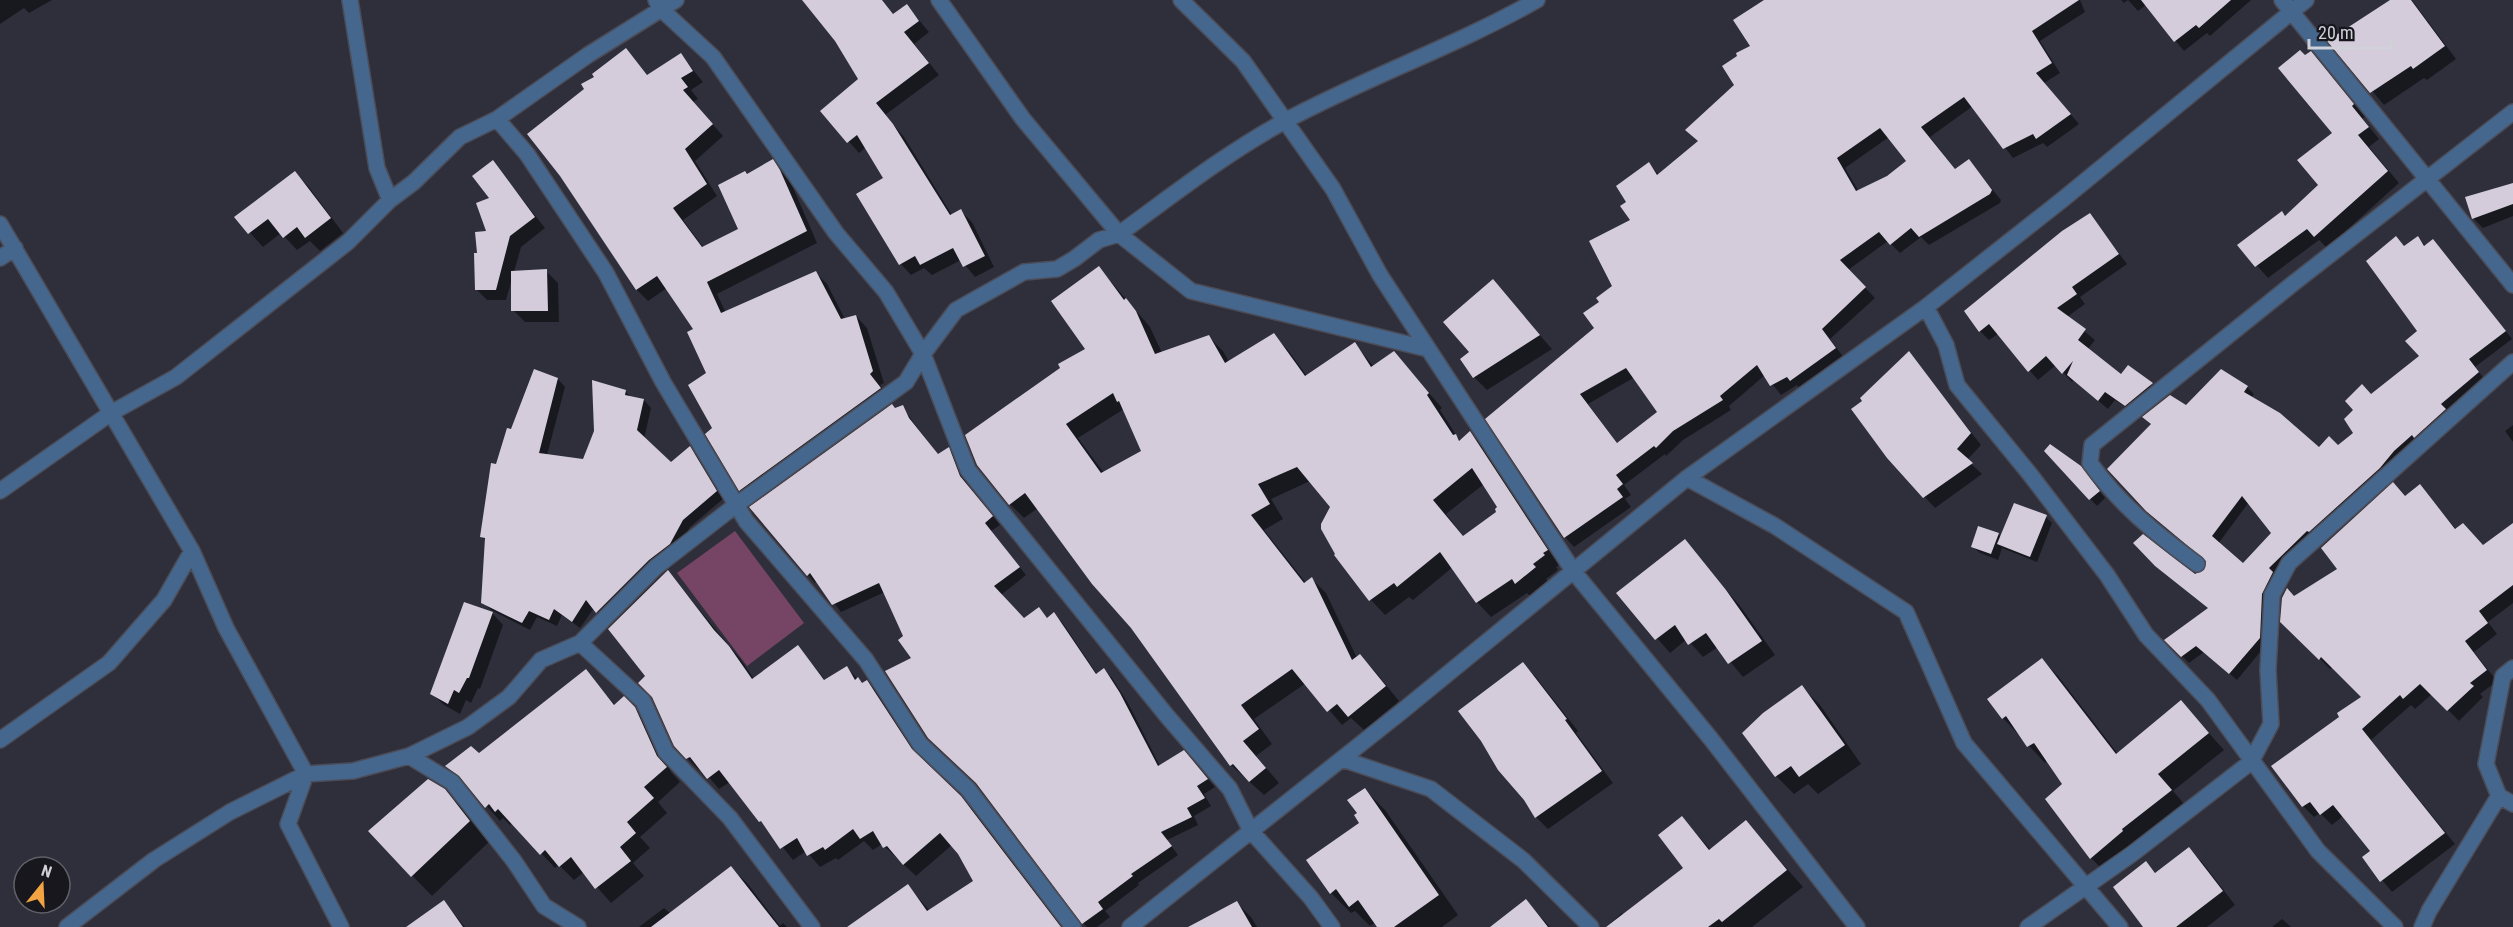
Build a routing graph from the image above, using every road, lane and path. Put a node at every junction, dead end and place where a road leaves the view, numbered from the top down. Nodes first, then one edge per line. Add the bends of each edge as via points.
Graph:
1 (350, 0) edge
2 (676, 0) edge
3 (939, 0) edge
4 (1181, 0) edge
5 (1537, 0) edge
6 (2306, 0) edge
7 (658, 5) edge
8 (2286, 6) edge
9 (2513, 112) edge
10 (497, 119) junction
11 (1285, 121) junction
12 (2425, 178) junction
13 (390, 200) junction
14 (0, 224) edge
15 (1119, 234) junction
16 (15, 248) junction
17 (0, 258) edge
18 (2513, 285) edge
19 (1926, 308) junction
20 (1428, 349) junction
21 (922, 354) junction
22 (2513, 362) edge
23 (111, 413) junction
24 (1687, 478) junction
25 (0, 491) edge
26 (736, 505) junction
27 (192, 551) junction
28 (2197, 564) dead end
29 (1574, 572) junction
30 (580, 643) junction
31 (2513, 668) edge
32 (0, 740) edge
33 (409, 756) junction
34 (1342, 759) junction
35 (2251, 762) junction
36 (306, 774) junction
37 (2499, 796) junction
38 (2513, 804) edge
39 (1251, 831) junction
40 (2085, 885) junction
41 (67, 927) edge
42 (341, 927) edge
43 (578, 927) edge
44 (812, 927) edge
45 (1073, 927) edge
46 (1130, 927) edge
47 (1332, 927) edge
48 (1591, 927) edge
49 (1857, 927) edge
50 (2028, 927) edge
51 (2120, 927) edge
52 (2395, 927) edge
53 (2422, 927) edge

1 - 13 street via 377,168
2 - 7 street
3 - 15 street via 1023,119
4 - 11 street via 1244,61
5 - 11 street via 1497,23
6 - 8 street
7 - 10 street
7 - 21 street via 712,57 836,233 886,291
8 - 12 street
8 - 19 street via 2062,200
9 - 12 street
10 - 13 street via 460,137
10 - 26 street via 527,154 606,273 663,382
11 - 15 street via 1226,157
11 - 20 street via 1333,189 1380,275
12 - 18 street
12 - 28 street via 2091,446 2090,463 2110,491
13 - 23 street via 348,242 176,377
14 - 16 street
15 - 20 street via 1191,291
15 - 21 street via 1099,240 1057,269 1024,273 956,310
16 - 17 street
16 - 23 street
19 - 24 street
19 - 35 street via 1946,345 1957,384 2100,566 2146,635 2208,700
20 - 29 street
21 - 26 street via 906,382
21 - 39 street via 968,470 1230,789
22 - 35 street via 2289,563 2272,595 2268,670 2271,724
23 - 25 street
23 - 27 street
24 - 29 street
24 - 40 street via 1775,526 1906,612 1964,743
26 - 30 street via 656,567
26 - 45 street via 866,660 920,744 968,789
27 - 32 street via 164,600 109,663
27 - 36 street via 226,628
29 - 34 street
29 - 49 street
30 - 33 street via 541,660 510,697 468,727
30 - 44 street via 644,701 666,752 730,818
31 - 37 street via 2503,676 2486,764
33 - 36 street via 353,771
33 - 43 street via 452,782 544,906
34 - 39 street
34 - 48 street via 1431,789 1523,860
35 - 40 street via 2132,854
35 - 52 street via 2318,851
36 - 41 street via 230,812 154,860
36 - 42 street via 288,824
37 - 38 street
37 - 53 street
39 - 46 street
39 - 47 street
40 - 50 street
40 - 51 street

